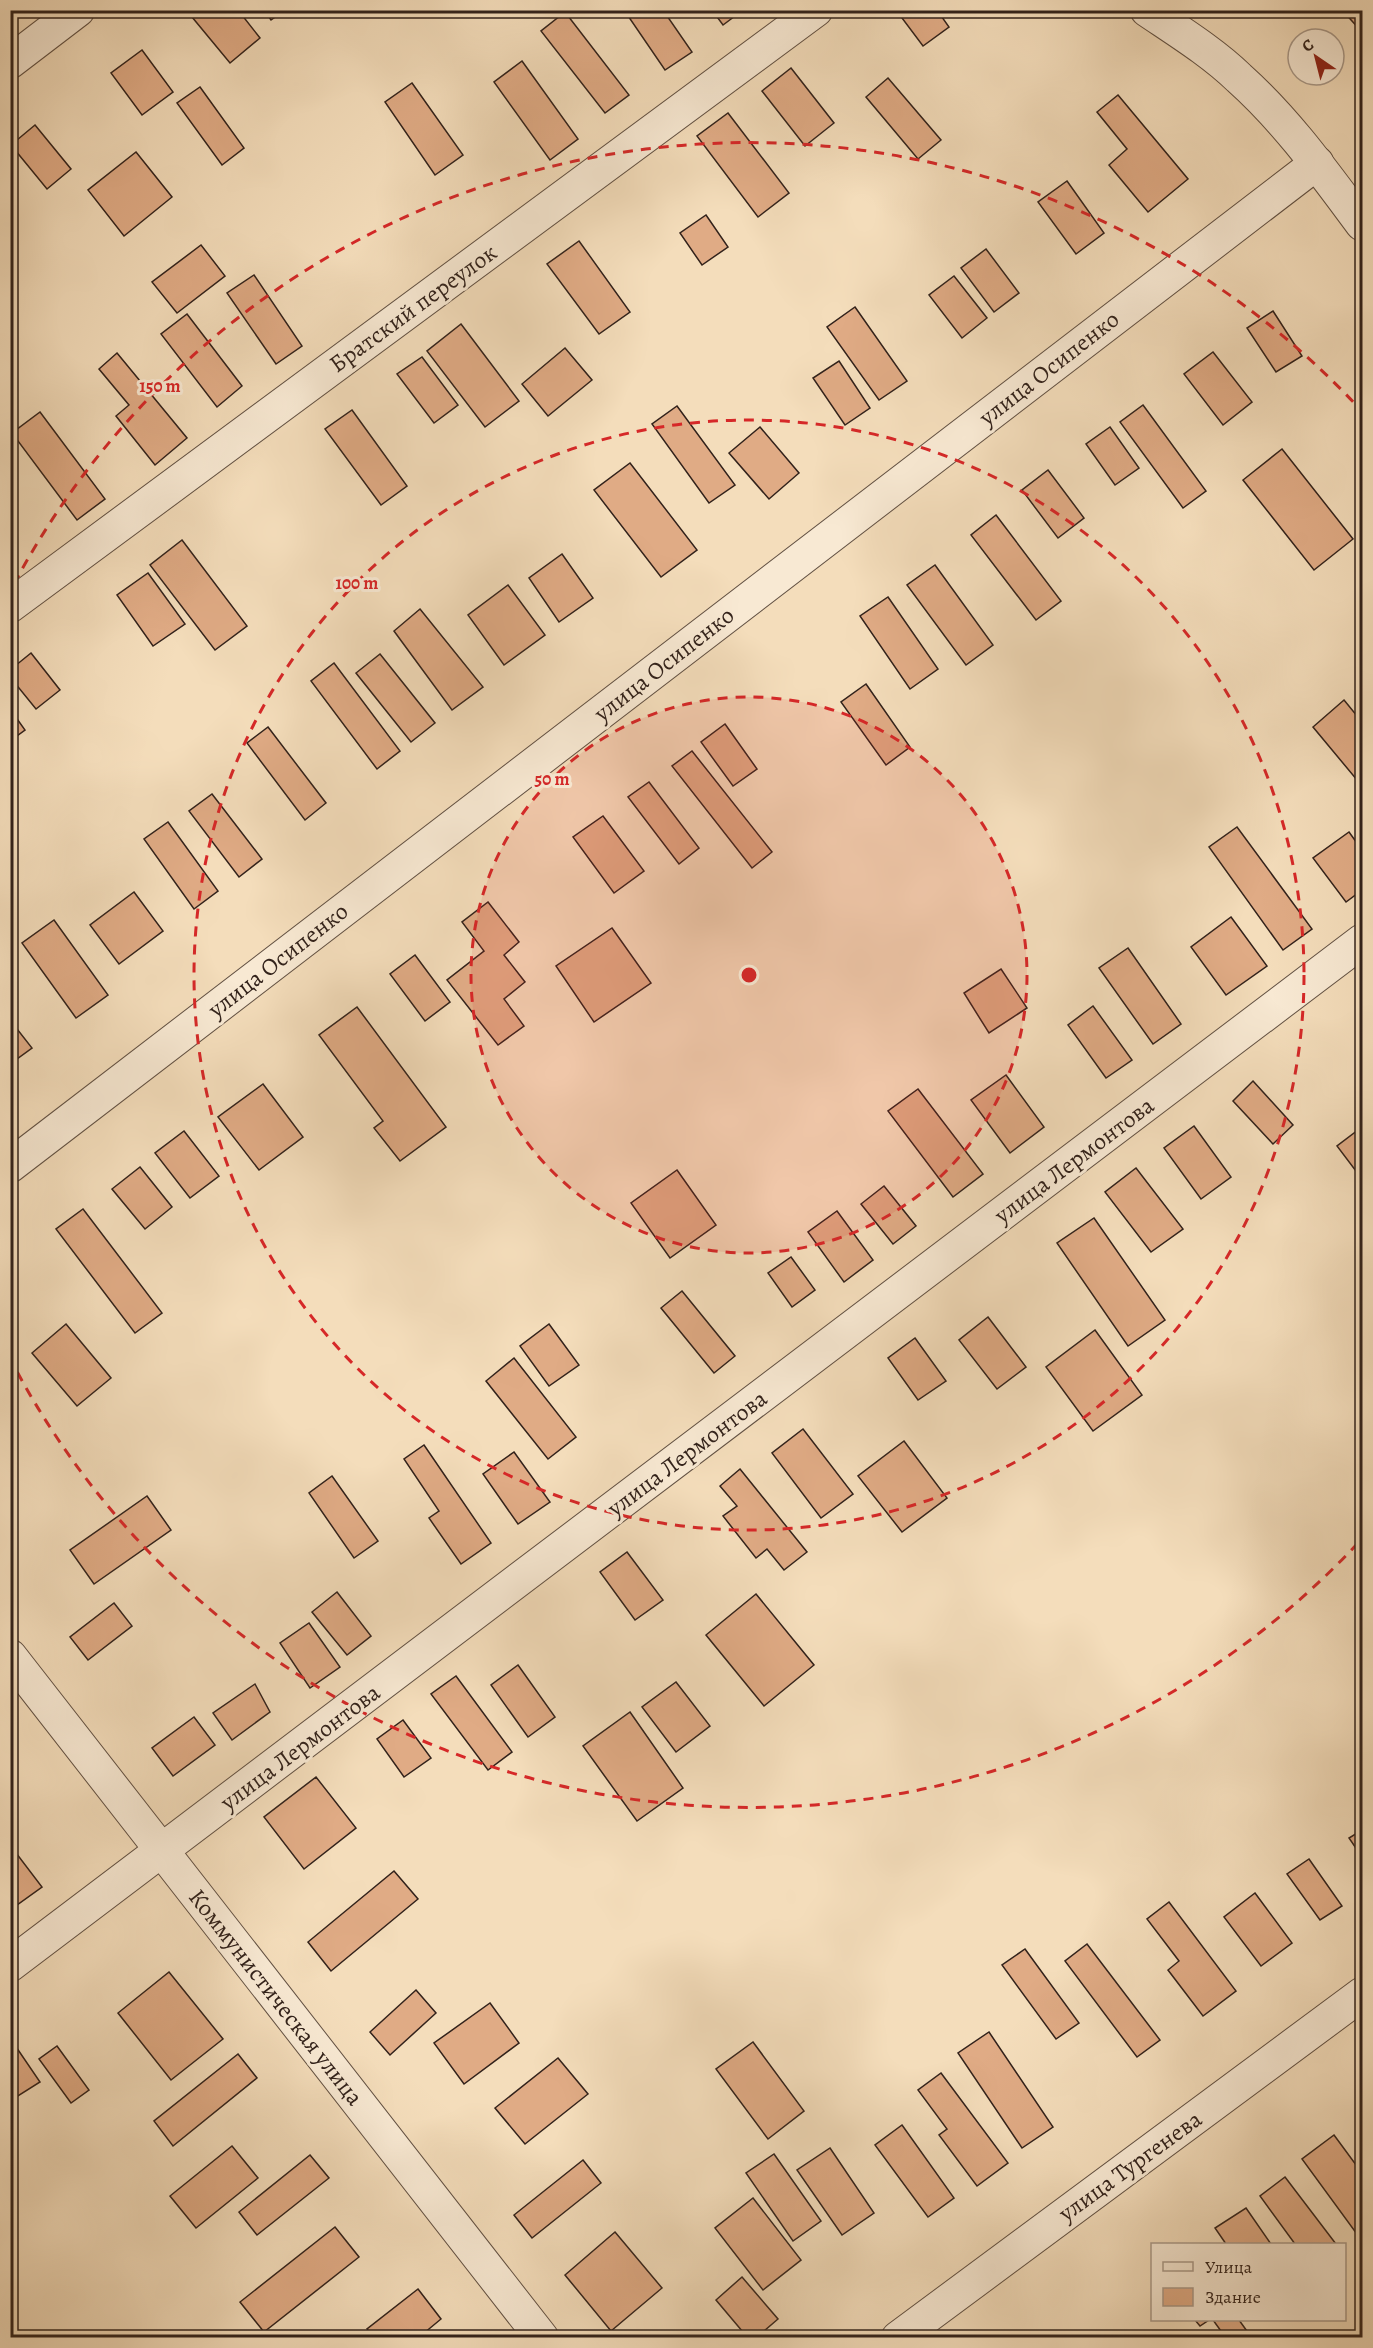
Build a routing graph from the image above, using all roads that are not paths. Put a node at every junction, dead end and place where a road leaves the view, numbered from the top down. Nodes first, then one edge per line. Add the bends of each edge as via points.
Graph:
1 (78, 10) edge
2 (816, 10) edge
3 (1147, 10) edge
4 (10, 62) edge
5 (1317, 163) junction
6 (1362, 224) edge
7 (10, 606) edge
8 (1362, 941) edge
9 (10, 1166) edge
10 (10, 1656) edge
11 (162, 1851) junction
12 (10, 1965) edge
13 (1362, 1994) edge
14 (542, 2337) edge
15 (898, 2337) edge

1 - 4 street
2 - 7 street, Братский переулок
3 - 5 street via 1238,76
5 - 6 street
5 - 9 street, улица Осипенко
8 - 11 street, улица Лермонтова
10 - 11 street, Коммунистическая улица
11 - 12 street, улица Лермонтова
11 - 14 street, Коммунистическая улица
13 - 15 street, улица Тургенева

